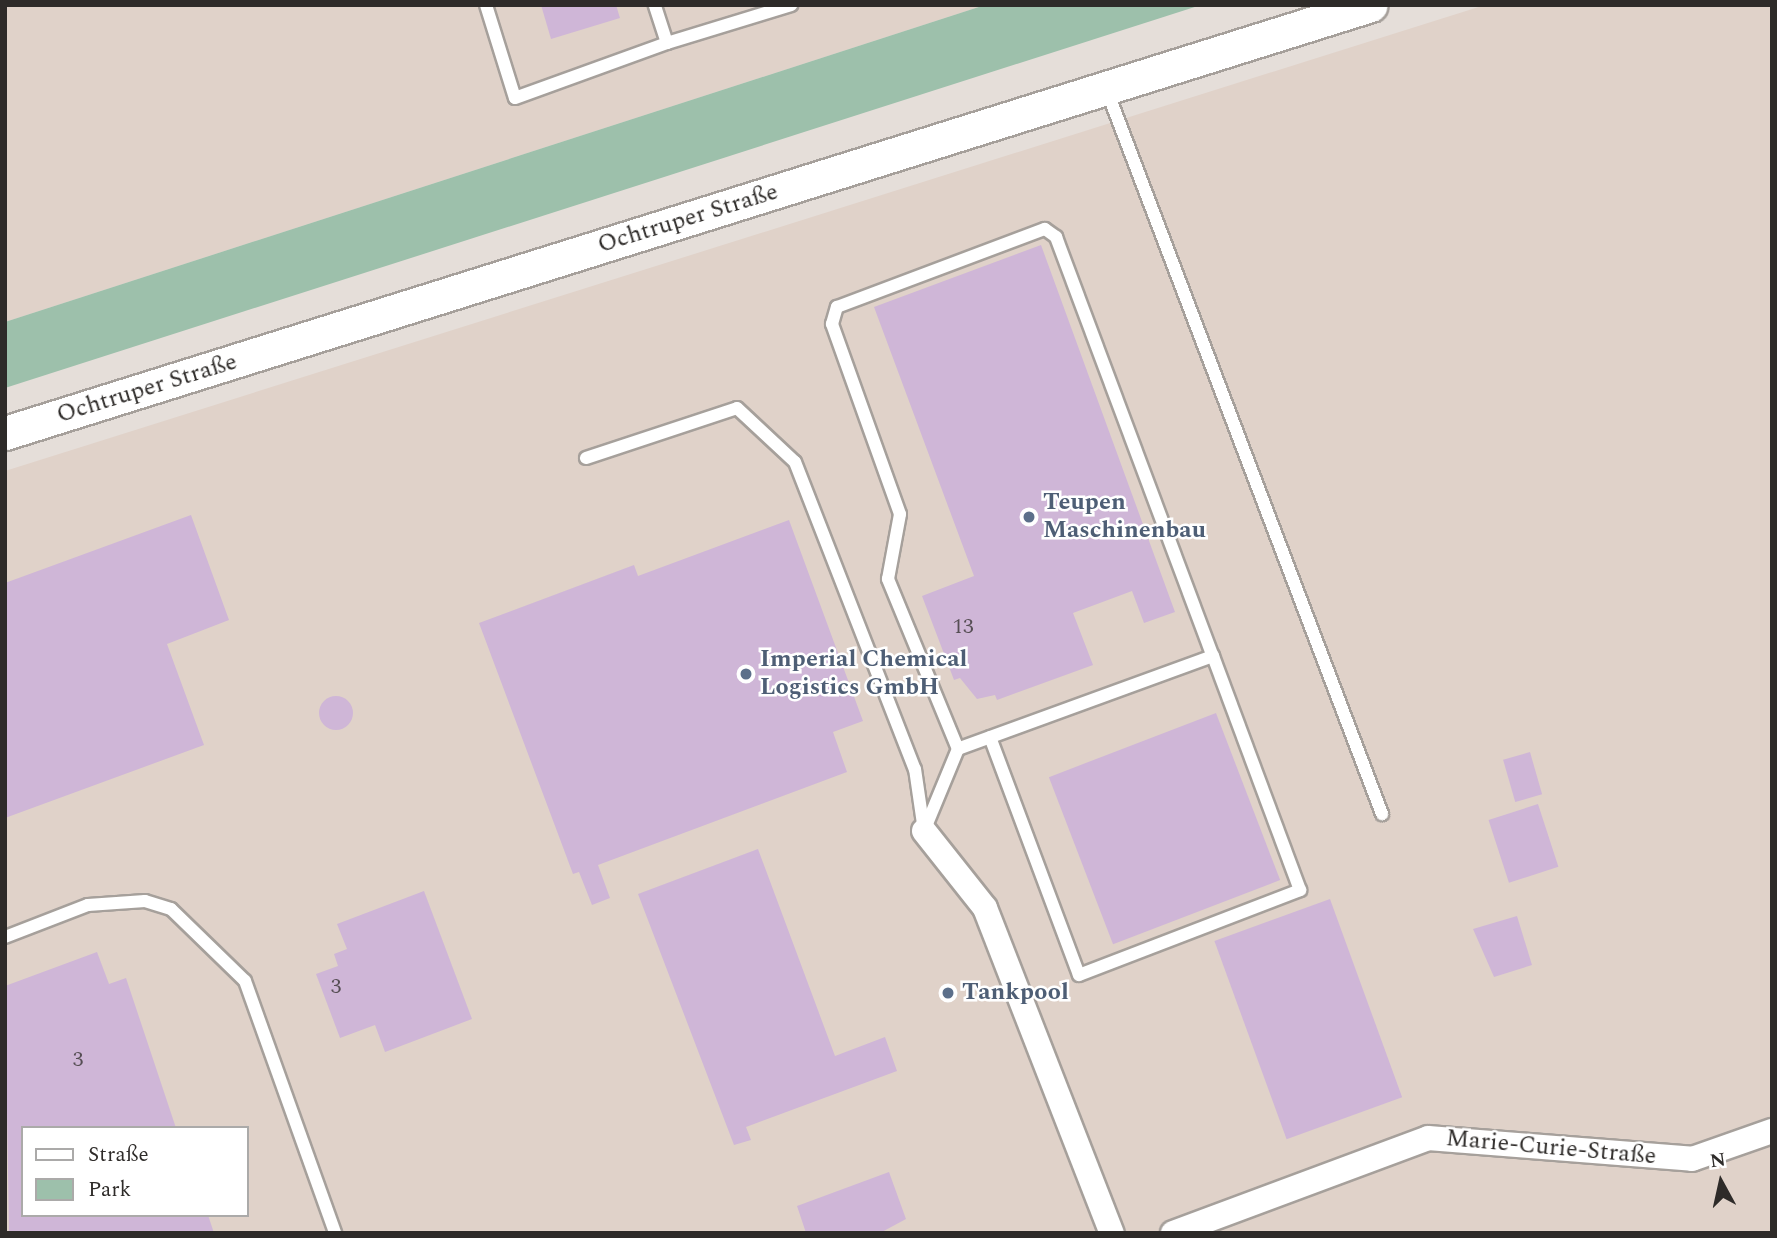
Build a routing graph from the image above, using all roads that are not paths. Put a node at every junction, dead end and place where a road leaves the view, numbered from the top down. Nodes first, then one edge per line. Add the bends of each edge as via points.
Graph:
1 (485, 5) edge
2 (655, 5) edge
3 (791, 5) edge
4 (1371, 5) edge
5 (667, 43) junction
6 (1106, 88) junction
7 (5, 433) edge
8 (586, 458) dead end
9 (1213, 656) junction
10 (990, 737) junction
11 (958, 749) junction
12 (1382, 814) dead end
13 (924, 831) junction
14 (5, 937) edge
15 (1772, 1131) edge
16 (335, 1233) edge
17 (1112, 1233) edge
18 (1173, 1233) edge

1 - 5 lane via 515,99
2 - 5 lane
3 - 5 lane
4 - 6 main road, Ochtruper Straße
6 - 7 main road, Ochtruper Straße
6 - 12 lane
8 - 13 lane via 737,408 795,462 915,769
9 - 10 lane
9 - 10 lane via 1300,890 1079,975
9 - 11 lane via 1056,237 1045,229 837,307 832,324 900,514 888,579
10 - 11 lane
11 - 13 lane
13 - 17 street via 985,908
14 - 16 lane via 88,905 145,901 171,909 245,981
15 - 18 street, Marie-Curie-Straße via 1692,1159 1428,1138

